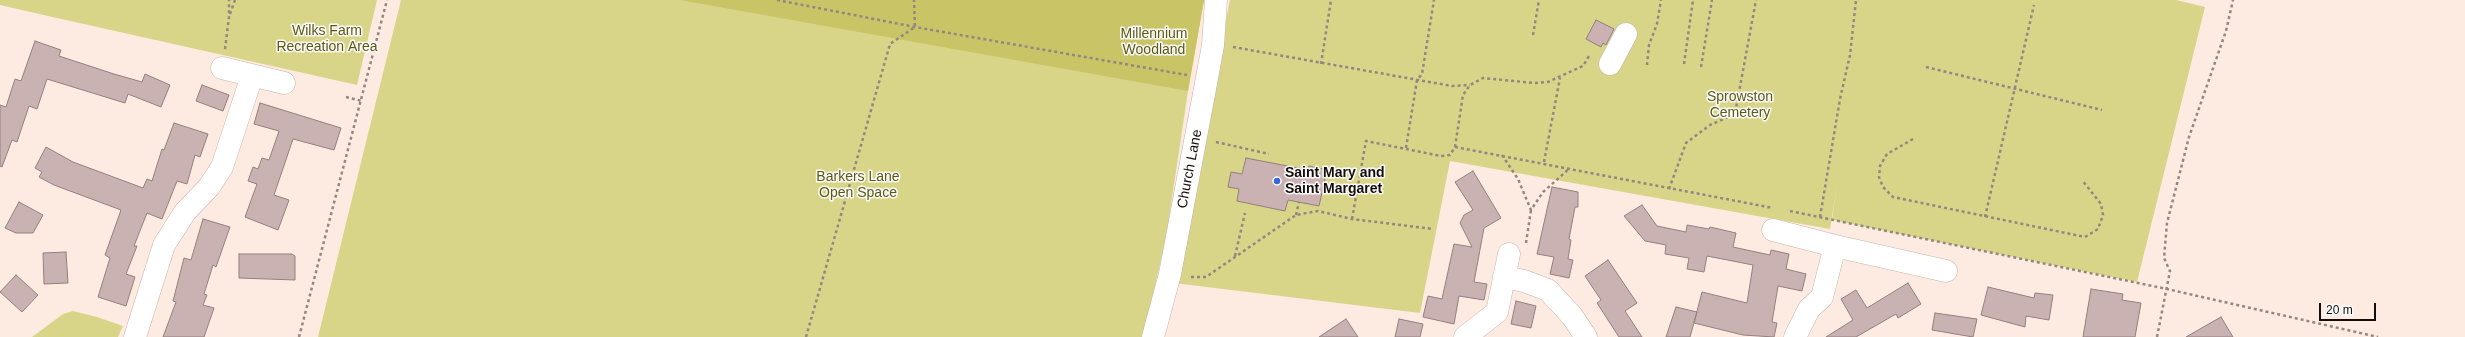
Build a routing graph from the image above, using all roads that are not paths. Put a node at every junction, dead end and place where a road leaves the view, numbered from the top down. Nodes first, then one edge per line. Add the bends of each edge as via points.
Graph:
1 (1216, 0) edge
2 (1626, 34) dead end
3 (1610, 64) dead end
4 (222, 68) road end
5 (252, 76) junction
6 (284, 83) dead end
7 (1773, 230) dead end
8 (1835, 246) junction
9 (1509, 254) road end
10 (1946, 271) dead end
11 (1504, 277) junction
12 (135, 337) edge
13 (1152, 337) edge
14 (1465, 337) edge
15 (1586, 337) edge
16 (1795, 337) edge

1 - 13 street, Church Lane via 1213,45 1170,274
2 - 3 street
4 - 5 street
5 - 6 street
5 - 12 street via 222,167 185,212 164,245
7 - 8 street
8 - 10 street
8 - 16 street via 1822,297 1809,309
9 - 11 street
11 - 14 street via 1497,312
11 - 15 street via 1548,290 1572,316

